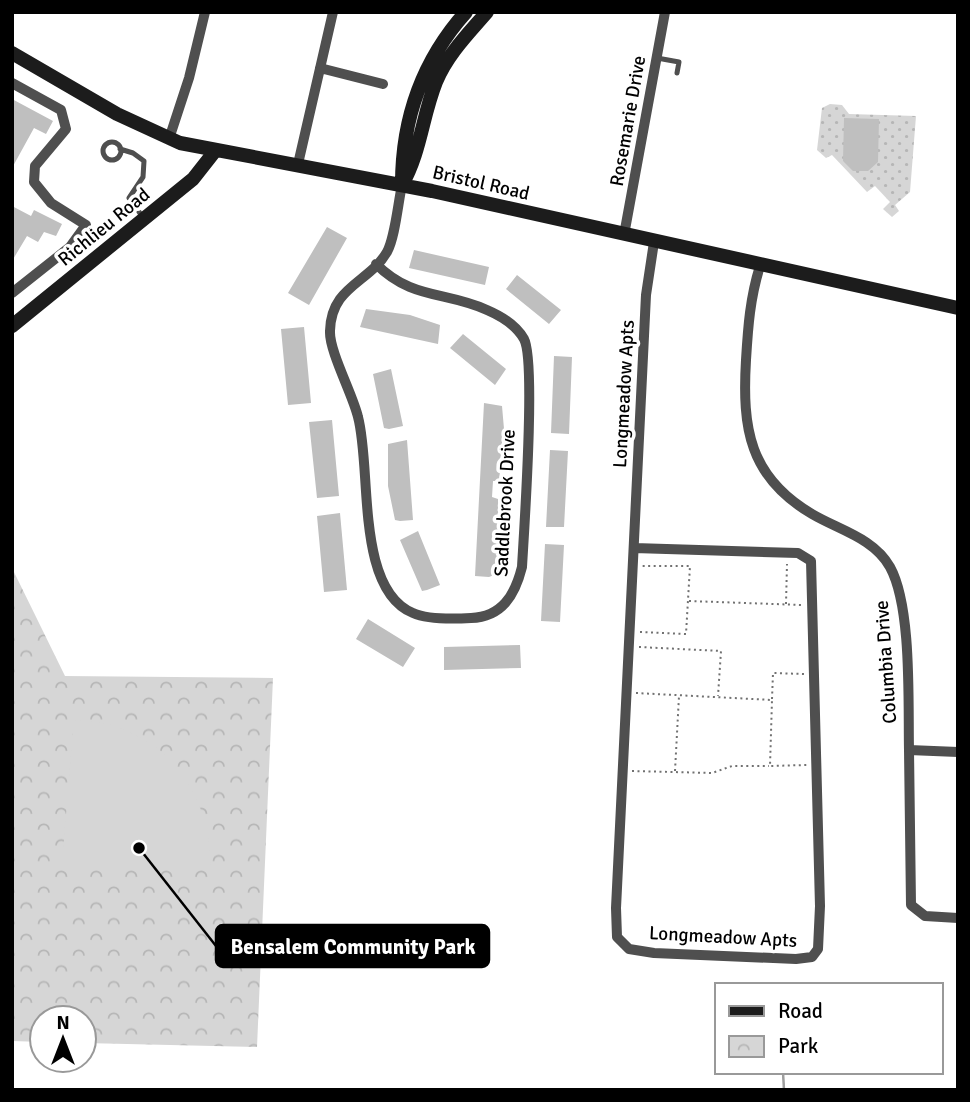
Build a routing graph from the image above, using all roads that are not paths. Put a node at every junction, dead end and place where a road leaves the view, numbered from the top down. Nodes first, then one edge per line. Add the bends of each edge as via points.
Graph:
1 (205, 12) edge
2 (333, 12) edge
3 (466, 12) edge
4 (487, 12) edge
5 (665, 12) edge
6 (12, 53) edge
7 (657, 58) junction
8 (320, 68) junction
9 (677, 73) dead end
10 (12, 83) edge
11 (383, 84) dead end
12 (169, 139) junction
13 (120, 149) dead end
14 (215, 151) junction
15 (298, 164) junction
16 (402, 185) junction
17 (144, 219) junction
18 (624, 235) junction
19 (654, 242) junction
20 (376, 264) junction
21 (760, 266) junction
22 (12, 293) edge
23 (958, 308) edge
24 (12, 326) edge
25 (634, 548) junction
26 (909, 750) junction
27 (958, 752) edge
28 (958, 918) edge

1 - 12 street
2 - 8 street
3 - 16 main road via 437,48 419,84 402,158
4 - 16 main road via 441,70 416,160
5 - 7 street, Rosemarie Drive
6 - 12 main road, Bristol Road
7 - 9 lane via 679,62
7 - 18 street, Rosemarie Drive
8 - 11 street
8 - 15 street
10 - 22 street via 61,110 66,129 35,166 34,182 51,203 86,225 71,247
12 - 14 main road, Bristol Road
13 - 17 lane via 144,161 143,177 129,198
14 - 15 main road, Bristol Road
14 - 17 main road, Richlieu Road via 202,171
15 - 16 main road, Bristol Road
16 - 18 main road, Bristol Road
16 - 20 street, Saddlebrook Drive via 387,251
17 - 24 main road, Richlieu Road
18 - 19 main road, Bristol Road
19 - 21 main road, Bristol Road
19 - 25 street, Longmeadow Apts via 646,295
20 - 20 street, Saddlebrook Drive via 344,291 330,333 359,418 380,578 394,600 415,614 474,618 498,611 516,592 522,567 530,373 525,340 511,324 485,308 411,289 393,281
21 - 23 main road, Bristol Road
21 - 26 street, Columbia Drive via 748,314 744,395 749,438 762,468 786,496 864,540 892,571 904,634
25 - 25 street, Longmeadow Apts via 616,908 620,943 654,953 796,959 816,954 820,936 811,561 798,553
26 - 27 street, Columbia Drive
26 - 28 street, Columbia Drive via 911,905 925,916

